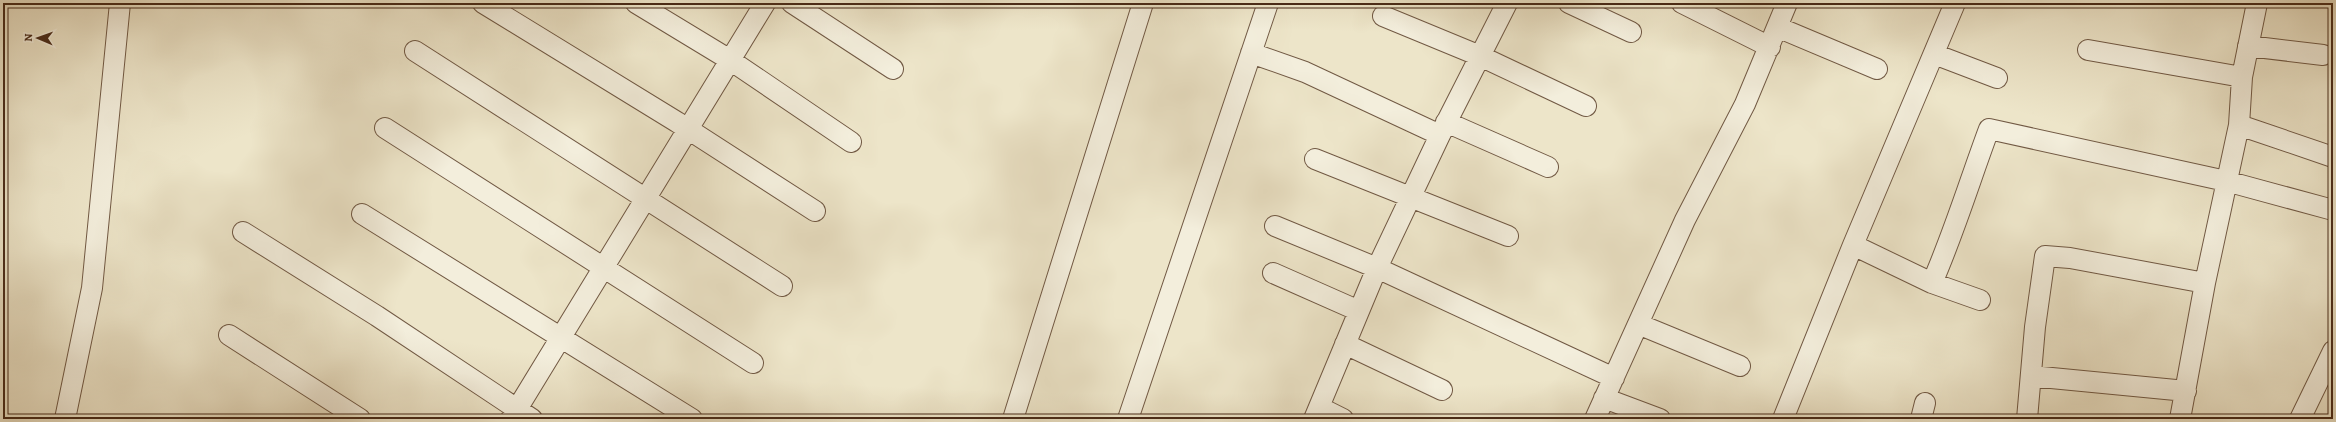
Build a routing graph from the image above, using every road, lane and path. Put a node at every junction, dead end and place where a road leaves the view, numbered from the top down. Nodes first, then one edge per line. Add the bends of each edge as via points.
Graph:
1 (120, 3) edge
2 (483, 3) edge
3 (636, 3) edge
4 (749, 3) edge
5 (765, 3) edge
6 (792, 3) edge
7 (1144, 3) edge
8 (1268, 3) edge
9 (1507, 3) edge
10 (1569, 3) edge
11 (1682, 3) edge
12 (1787, 3) edge
13 (1956, 3) edge
14 (2256, 3) edge
15 (1383, 16) dead end
16 (1777, 27) junction
17 (1631, 32) dead end
18 (1770, 46) junction
19 (2248, 46) junction
20 (2088, 50) dead end
21 (415, 51) dead end
22 (1251, 54) junction
23 (1934, 54) junction
24 (2323, 55) dead end
25 (1480, 56) junction
26 (724, 57) junction
27 (893, 69) dead end
28 (1877, 69) dead end
29 (2242, 77) junction
30 (1997, 78) dead end
31 (1586, 106) dead end
32 (682, 125) junction
33 (2239, 125) junction
34 (385, 128) dead end
35 (1443, 128) junction
36 (851, 142) dead end
37 (2333, 157) edge
38 (1315, 159) dead end
39 (1548, 168) dead end
40 (2226, 181) junction
41 (640, 195) junction
42 (1410, 198) junction
43 (2333, 210) edge
44 (815, 211) dead end
45 (362, 214) dead end
46 (1275, 226) dead end
47 (243, 232) dead end
48 (1508, 236) dead end
49 (1854, 245) junction
50 (598, 264) junction
51 (1377, 268) junction
52 (1273, 273) dead end
53 (1932, 283) junction
54 (2205, 283) junction
55 (782, 286) dead end
56 (1980, 300) dead end
57 (1359, 311) junction
58 (1638, 324) junction
59 (555, 334) junction
60 (229, 335) dead end
61 (1345, 344) junction
62 (2333, 351) edge
63 (753, 363) dead end
64 (1740, 366) dead end
65 (2030, 376) junction
66 (1614, 378) junction
67 (1442, 390) dead end
68 (2186, 391) junction
69 (1604, 398) junction
70 (1316, 413) edge
71 (512, 414) edge
72 (65, 419) edge
73 (360, 419) edge
74 (692, 419) edge
75 (1013, 419) edge
76 (1128, 419) edge
77 (1343, 419) edge
78 (1594, 419) edge
79 (1660, 419) edge
80 (1783, 419) edge
81 (2027, 419) edge
82 (2180, 419) edge
83 (2300, 419) edge

1 - 72 street via 92,288
2 - 32 street
3 - 26 street
4 - 26 street
5 - 26 street
6 - 27 street
7 - 75 street
8 - 22 street
9 - 25 street
10 - 17 street
11 - 18 street
12 - 16 street
13 - 23 street
14 - 19 street
15 - 25 street
16 - 18 street
16 - 28 street
18 - 58 street via 1745,104 1685,220
19 - 24 street
19 - 29 street
20 - 29 street
21 - 41 street
22 - 35 street via 1305,72
22 - 76 street
23 - 30 street
23 - 49 street
25 - 31 street
25 - 35 street
26 - 32 street
26 - 36 street
29 - 33 street
32 - 41 street
32 - 44 street
33 - 37 street
33 - 40 street
34 - 50 street
35 - 39 street
35 - 42 street
38 - 42 street
40 - 43 street
40 - 53 street via 1989,129 1951,240
40 - 54 street
41 - 50 street
41 - 55 street
42 - 48 street
42 - 51 street
45 - 59 street
46 - 51 street
47 - 71 street via 378,316
49 - 53 street
49 - 80 street
50 - 59 street
50 - 63 street
51 - 57 street
51 - 66 street
52 - 57 street
53 - 56 street
54 - 65 street via 2070,258 2045,256
54 - 68 street
57 - 61 street
58 - 64 street
58 - 66 street
59 - 71 street
59 - 74 street
60 - 73 street
61 - 67 street
61 - 70 street
62 - 83 street
65 - 68 street
65 - 81 street
66 - 69 street
68 - 82 street
69 - 78 street
69 - 79 street
70 - 77 street

